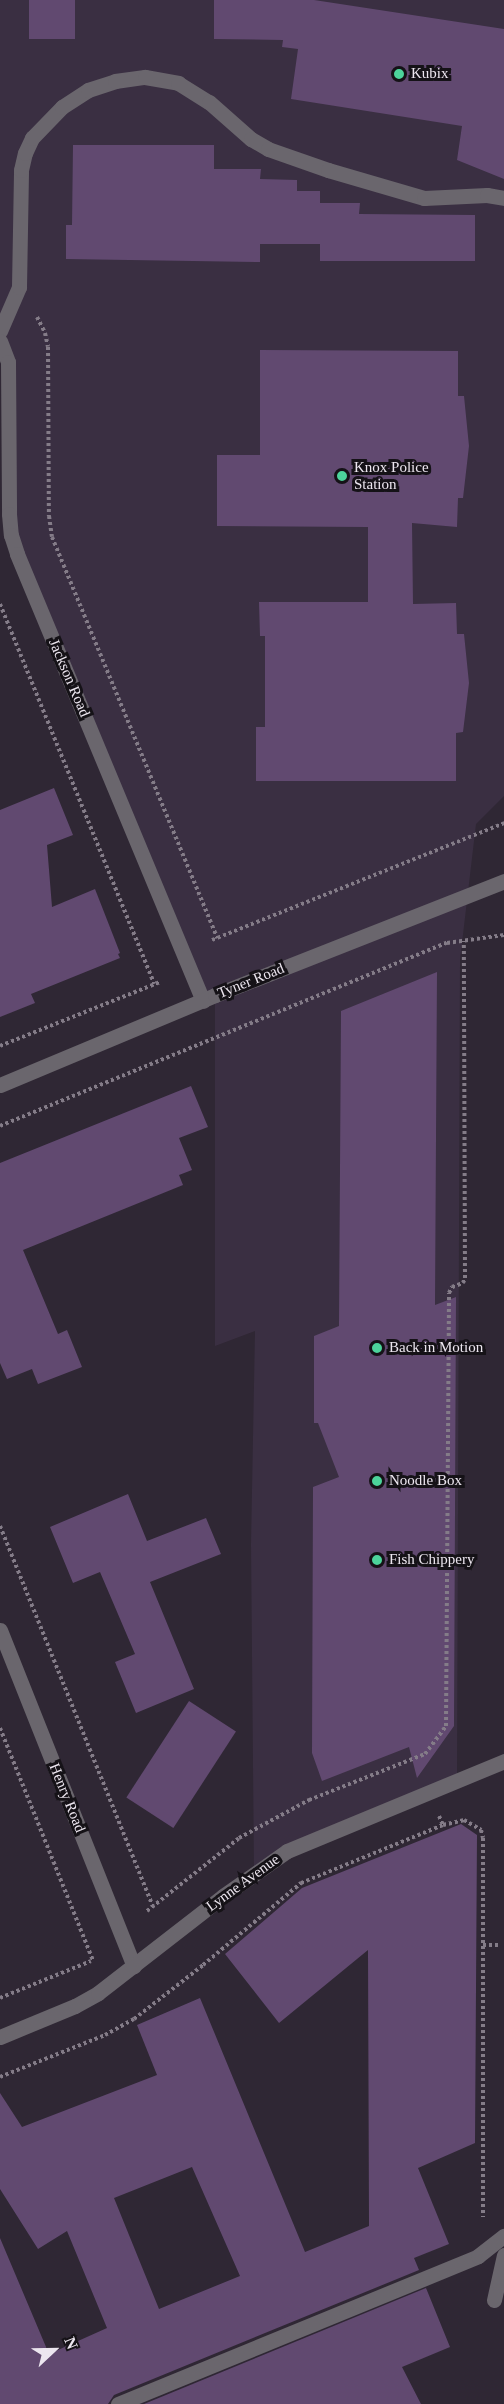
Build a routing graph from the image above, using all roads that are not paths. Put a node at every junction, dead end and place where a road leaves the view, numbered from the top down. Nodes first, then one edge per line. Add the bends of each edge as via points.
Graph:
1 (504, 198) edge
2 (0, 331) edge
3 (0, 341) edge
4 (500, 880) edge
5 (203, 1001) junction
6 (0, 1085) edge
7 (0, 1630) edge
8 (504, 1761) edge
9 (134, 1966) junction
10 (0, 2037) edge
11 (504, 2236) edge
12 (504, 2254) edge
13 (494, 2300) dead end
14 (118, 2404) edge

1 - 2 street via 424,198 274,152 178,83 145,78 115,81 88,90 62,107 32,138 25,153 21,170 19,286
3 - 5 street, Jackson Road via 8,362 11,535
4 - 5 street, Tyner Road
5 - 6 street, Tyner Road
7 - 9 street, Henry Road
8 - 9 street, Lynne Avenue via 287,1851
9 - 10 street, Lynne Avenue via 75,2006
11 - 14 street via 483,2253
12 - 13 street

